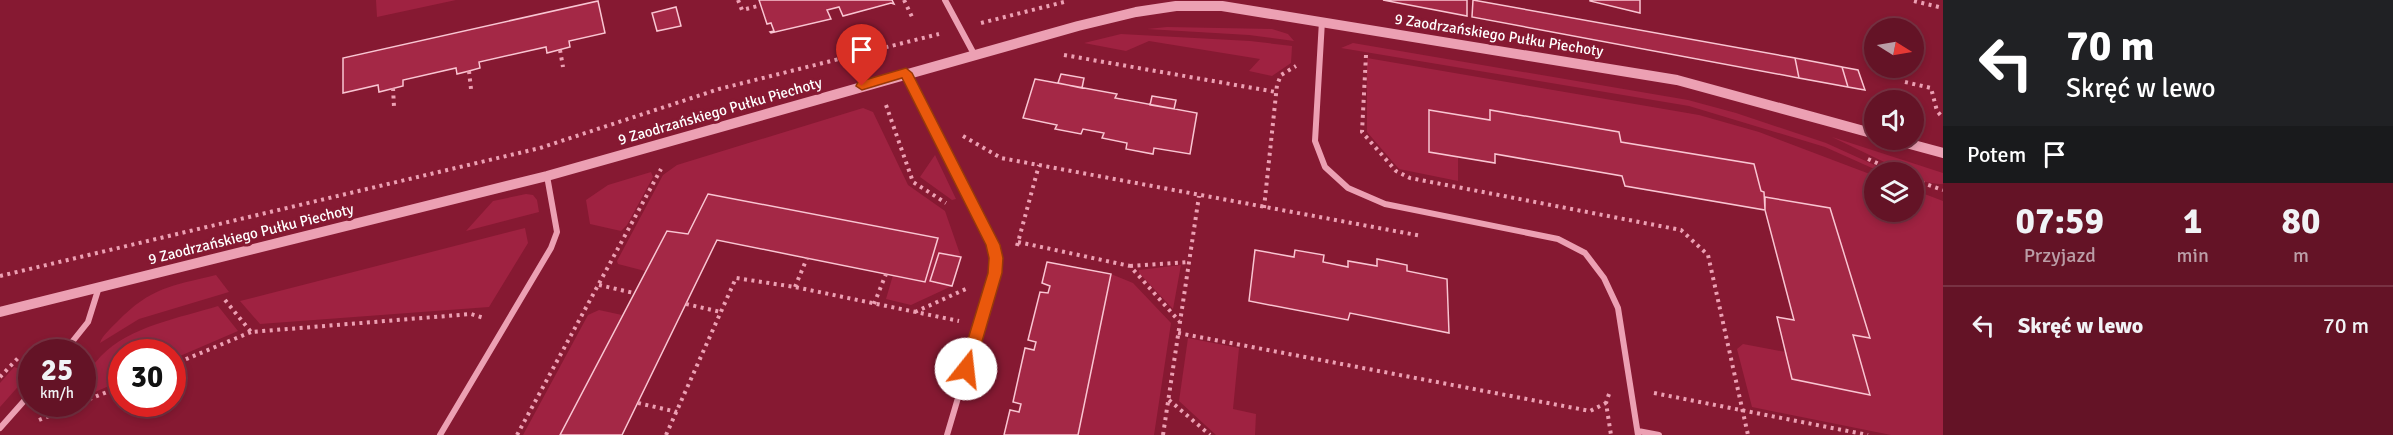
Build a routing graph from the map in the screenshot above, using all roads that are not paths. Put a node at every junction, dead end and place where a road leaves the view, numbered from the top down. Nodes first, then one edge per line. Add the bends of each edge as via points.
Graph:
1 (945, 0) edge
2 (1322, 21) junction
3 (974, 54) junction
4 (906, 73) junction
5 (1864, 131) edge
6 (1924, 148) edge
7 (1943, 153) edge
8 (547, 176) junction
9 (99, 287) junction
10 (0, 312) edge
11 (74, 339) edge
12 (18, 408) edge
13 (0, 428) edge
14 (1638, 433) edge
15 (440, 435) edge
16 (947, 435) edge
17 (1659, 435) edge

1 - 3 street
2 - 3 street, 9 Zaodrzańskiego Pułku Piechoty via 1222,6 1176,6 1136,12
2 - 5 street, 9 Zaodrzańskiego Pułku Piechoty via 1677,80
2 - 14 street via 1315,141 1325,166 1348,188 1385,204 1558,239 1585,253 1604,278 1618,308
3 - 4 street, 9 Zaodrzańskiego Pułku Piechoty
4 - 8 street, 9 Zaodrzańskiego Pułku Piechoty
4 - 16 street via 996,258 995,273
6 - 7 street
8 - 9 street, 9 Zaodrzańskiego Pułku Piechoty
8 - 15 street via 557,232 551,248
9 - 10 street, 9 Zaodrzańskiego Pułku Piechoty
9 - 11 street via 88,322
12 - 13 street
14 - 17 street

